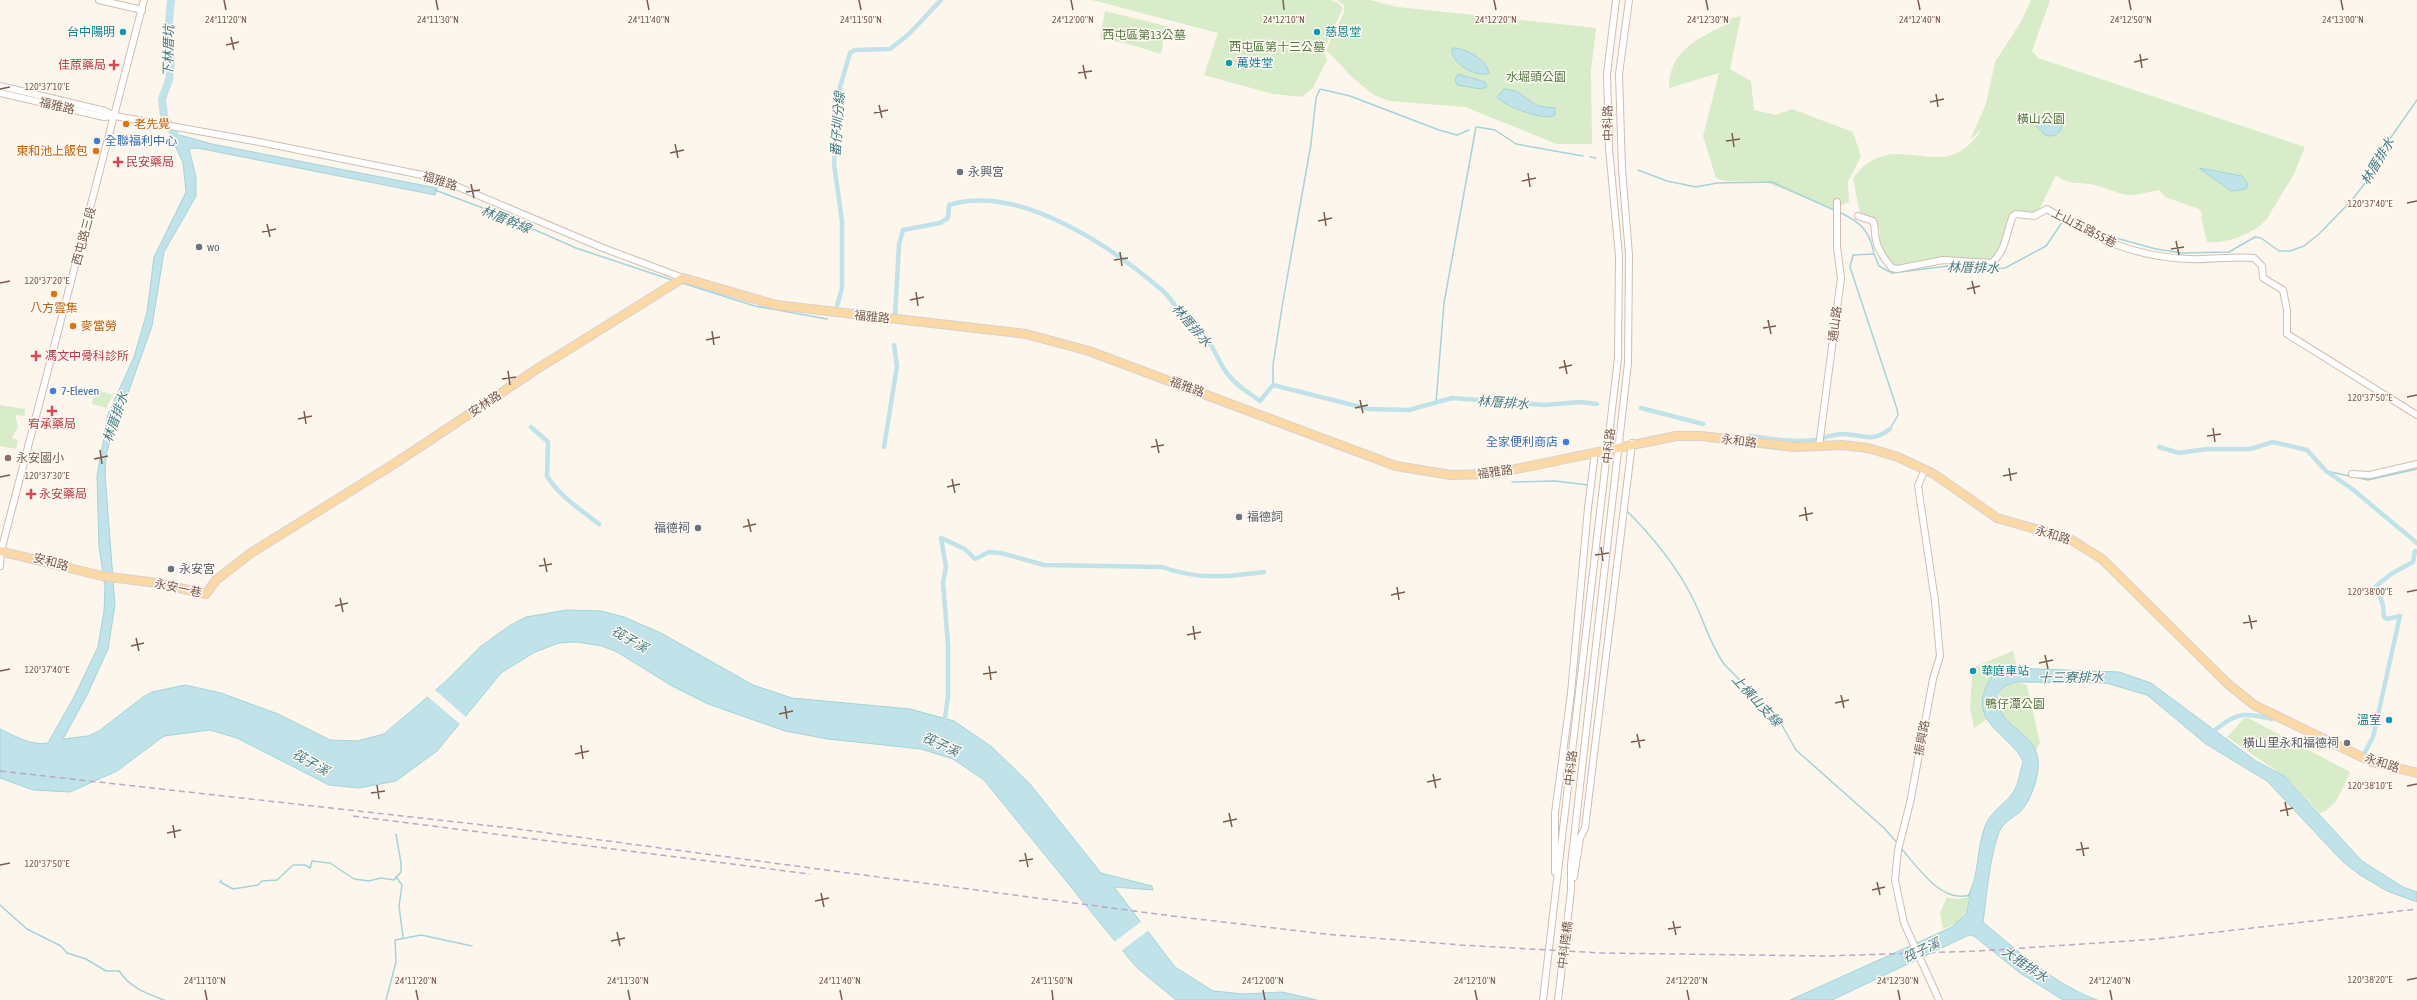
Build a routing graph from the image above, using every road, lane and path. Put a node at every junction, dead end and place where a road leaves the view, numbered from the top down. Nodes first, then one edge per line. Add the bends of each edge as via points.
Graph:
1 (100, 0) edge
2 (144, 0) edge
3 (1616, 0) edge
4 (1629, 0) edge
5 (142, 10) junction
6 (0, 86) edge
7 (0, 94) edge
8 (115, 116) junction
9 (1837, 202) dead end
10 (1858, 216) dead end
11 (678, 280) junction
12 (2417, 415) edge
13 (1632, 444) junction
14 (1618, 446) junction
15 (1819, 446) junction
16 (1609, 448) junction
17 (1596, 452) junction
18 (2417, 464) edge
19 (1924, 469) junction
20 (2352, 474) dead end
21 (287, 532) joint
22 (1, 551) edge
23 (0, 566) edge
24 (118, 576) joint
25 (2417, 772) edge
26 (1556, 890) junction
27 (1571, 890) junction
28 (1543, 1000) edge
29 (1558, 1000) edge
30 (1939, 1000) edge

1 - 5 street
2 - 5 street, 西屯路三段
3 - 16 street, 中科路 via 1607,81 1609,148 1619,256 1618,358
4 - 14 street, 中科路 via 1619,74 1630,300 1628,363
5 - 8 street, 西屯路三段
6 - 8 street, 福雅路 via 105,111
7 - 8 street, 福雅路 via 104,118
8 - 11 street, 福雅路 via 261,142 437,178
8 - 22 street, 西屯路三段
9 - 15 street, 通山路 via 1837,247 1841,278
10 - 12 street, 上山五路55巷 via 1873,221 1879,248 1892,268 1897,269 1944,260 1992,264 1999,257 2013,216 2034,216 2047,209 2112,245 2150,254 2189,259 2254,258 2262,266 2263,278 2283,290 2287,310 2287,334
11 - 17 main road, 福雅路 via 776,305 1026,334 1089,351 1396,466 1411,469 1480,476
11 - 21 main road, 安林路
13 - 14 main road, 福雅路
13 - 15 main road, 永和路 via 1676,436 1701,436 1777,445
13 - 27 street, 中科路 via 1585,828 1580,838
14 - 16 main road, 福雅路
14 - 27 street, 中科路 via 1571,865
15 - 19 main road, 永和路 via 1868,448 1898,457
16 - 17 main road, 福雅路
16 - 26 street, 中科路
17 - 26 street, 中科路 via 1554,831
18 - 20 street via 2370,476
19 - 25 main road, 永和路 via 1948,482 1997,518 2070,539 2087,548 2102,559 2227,683 2254,705 2372,762
19 - 30 street, 振興路 via 1918,486 1935,601 1940,656 1898,850 1895,880 1904,923
21 - 24 main road, 永安一巷 via 232,566 205,594 157,582
22 - 23 street, 西屯路三段
22 - 24 main road, 安和路 via 102,576
26 - 28 street, 中科陸橋
27 - 29 street, 中科陸橋

